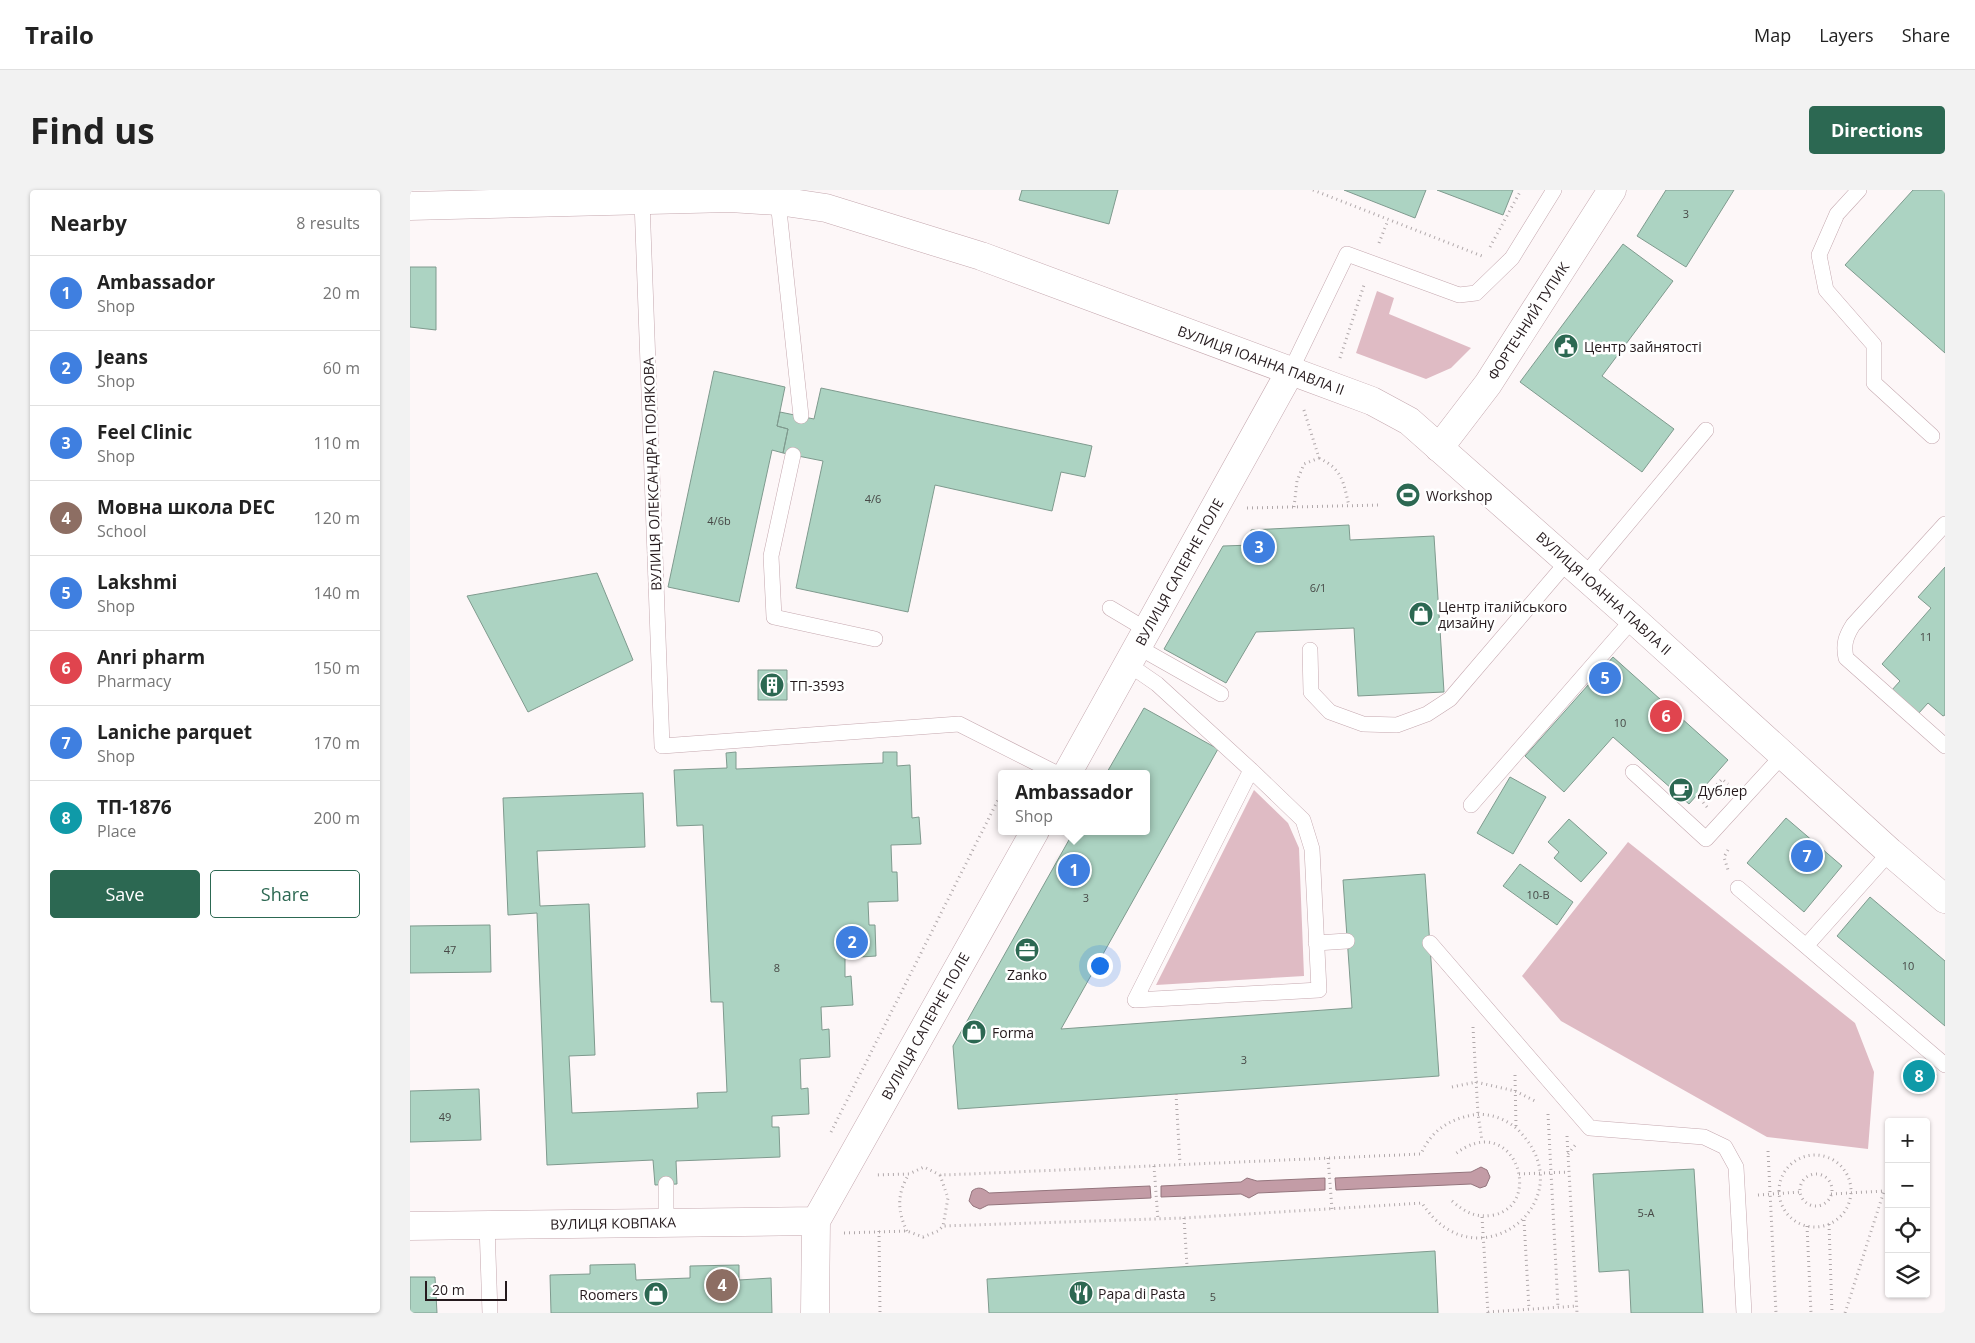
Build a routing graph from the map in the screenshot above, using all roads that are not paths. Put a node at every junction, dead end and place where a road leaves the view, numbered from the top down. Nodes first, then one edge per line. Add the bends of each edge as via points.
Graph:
1 (1554, 190) edge
2 (1612, 190) edge
3 (1859, 190) edge
4 (642, 201) junction
5 (778, 201) junction
6 (410, 206) edge
7 (1291, 370) junction
8 (801, 416) dead end
9 (1706, 430) dead end
10 (1932, 436) dead end
11 (1438, 448) junction
12 (793, 455) dead end
13 (1945, 524) edge
14 (1576, 568) junction
15 (1110, 608) dead end
16 (1633, 619) junction
17 (875, 639) dead end
18 (1138, 647) junction
19 (1310, 650) dead end
20 (1220, 694) dead end
21 (1945, 746) edge
22 (1783, 755) junction
23 (1050, 770) edge
24 (1069, 770) edge
25 (1252, 770) junction
26 (1633, 772) dead end
27 (1471, 805) dead end
28 (1032, 835) edge
29 (1890, 852) junction
30 (1738, 888) road end
31 (1944, 895) edge
32 (1348, 941) dead end
33 (1316, 943) junction
34 (1430, 943) dead end
35 (1806, 946) junction
36 (1945, 1065) edge
37 (666, 1184) dead end
38 (666, 1222) junction
39 (487, 1225) junction
40 (410, 1226) edge
41 (827, 1227) junction
42 (490, 1313) edge
43 (815, 1313) edge
44 (1744, 1313) edge

1 - 7 lane via 1512,258 1476,293 1459,295 1348,254
2 - 11 street, ФОРТЕЧНИЙ ТУПИК via 1488,384
3 - 10 lane via 1837,214 1819,255 1826,290 1874,345 1874,383
4 - 5 street, ВУЛИЦЯ ІОАННА ПАВЛА II via 730,198
4 - 6 street, ВУЛИЦЯ ІОАННА ПАВЛА II
4 - 23 lane, ВУЛИЦЯ ОЛЕКСАНДРА ПОЛЯКОВА via 662,746 959,724
5 - 7 street, ВУЛИЦЯ ІОАННА ПАВЛА II via 826,208 981,256
5 - 8 lane
7 - 11 street, ВУЛИЦЯ ІОАННА ПАВЛА II via 1372,401 1408,421
7 - 18 street, ВУЛИЦЯ САПЕРНЕ ПОЛЕ
9 - 14 lane
11 - 14 street, ВУЛИЦЯ ІОАННА ПАВЛА II
12 - 17 lane via 772,556 774,617
13 - 21 lane via 1853,625 1844,647 1846,658
14 - 16 street, ВУЛИЦЯ ІОАННА ПАВЛА II
14 - 19 lane via 1450,699 1427,714 1397,725 1363,724 1330,712 1311,692
15 - 18 lane
16 - 22 street, ВУЛИЦЯ ІОАННА ПАВЛА II
16 - 27 lane
18 - 20 lane
18 - 24 street, ВУЛИЦЯ САПЕРНЕ ПОЛЕ
18 - 25 lane via 1157,684
22 - 26 lane via 1706,838
22 - 29 street, ВУЛИЦЯ ІОАННА ПАВЛА II
25 - 33 lane via 1302,820 1312,849
25 - 33 lane via 1135,1000 1319,990
28 - 41 street, ВУЛИЦЯ САПЕРНЕ ПОЛЕ
29 - 31 street, ВУЛИЦЯ ІОАННА ПАВЛА II
29 - 35 lane
30 - 35 lane
32 - 33 lane
34 - 44 lane via 1590,1128 1704,1137 1726,1147 1736,1167
35 - 36 lane
37 - 38 lane
38 - 39 street, ВУЛИЦЯ КОВПАКА
38 - 41 street, ВУЛИЦЯ КОВПАКА
39 - 40 street, ВУЛИЦЯ КОВПАКА
39 - 42 lane
41 - 43 street

